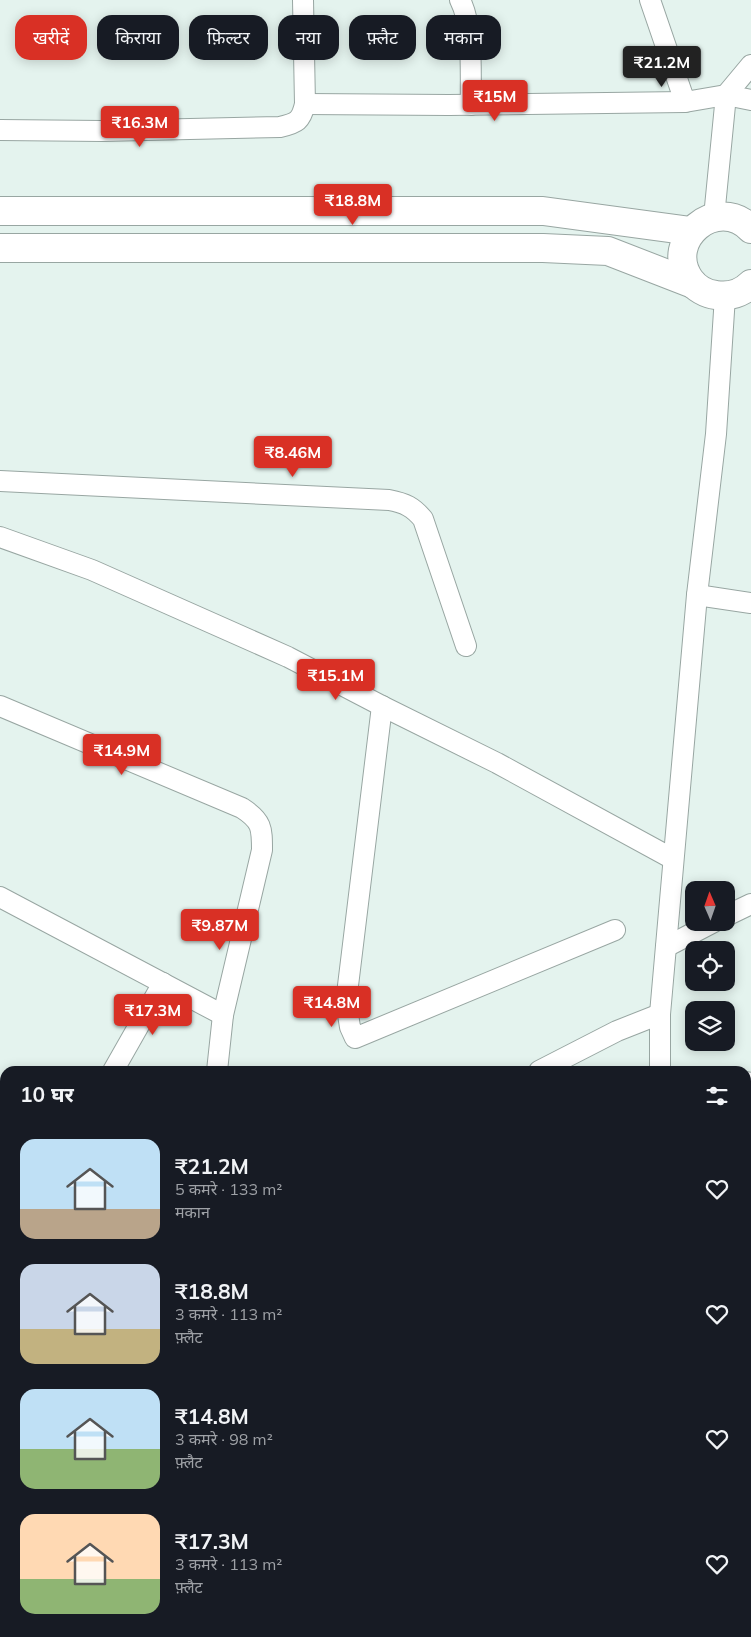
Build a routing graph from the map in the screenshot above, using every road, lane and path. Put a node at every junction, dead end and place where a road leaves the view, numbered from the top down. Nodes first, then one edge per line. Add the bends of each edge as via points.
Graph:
1 (303, 0) edge
2 (460, 0) edge
3 (650, 0) edge
4 (751, 65) edge
5 (726, 95) junction
6 (751, 100) edge
7 (686, 102) junction
8 (305, 104) junction
9 (471, 104) junction
10 (0, 130) edge
11 (0, 211) edge
12 (714, 217) junction
13 (751, 229) edge
14 (691, 231) junction
15 (0, 248) edge
16 (693, 284) junction
17 (751, 284) edge
18 (725, 296) junction
19 (0, 481) edge
20 (0, 537) edge
21 (697, 595) junction
22 (751, 603) edge
23 (466, 646) dead end
24 (0, 706) edge
25 (382, 706) junction
26 (673, 859) junction
27 (0, 897) edge
28 (751, 904) edge
29 (735, 912) edge
30 (614, 930) dead end
31 (697, 931) edge
32 (666, 947) junction
33 (163, 983) junction
34 (660, 1014) junction
35 (223, 1015) junction
36 (116, 1066) edge
37 (218, 1066) edge
38 (549, 1066) edge
39 (660, 1066) edge

1 - 8 street
2 - 9 street via 469,34
3 - 7 street
4 - 5 street
5 - 6 street
5 - 7 street
5 - 12 street
7 - 9 street
8 - 9 street
8 - 10 street via 302,116 295,123 280,127
11 - 14 main road via 543,211
12 - 13 main road via 739,220
12 - 14 main road
14 - 16 main road via 685,241 683,264
15 - 16 main road via 543,248 608,252
16 - 18 main road via 702,291
17 - 18 main road via 738,293
18 - 21 street via 716,434
19 - 23 street via 404,502 423,519
20 - 25 street via 92,570 244,636
21 - 22 street
21 - 26 street
24 - 35 street via 242,808 260,824 262,850
25 - 26 street via 497,763
25 - 30 street via 346,1002 355,1038
26 - 32 street
27 - 33 street
28 - 29 street
31 - 32 street
32 - 34 street
33 - 35 street
33 - 36 street
34 - 38 street via 617,1031
34 - 39 street
35 - 37 street

